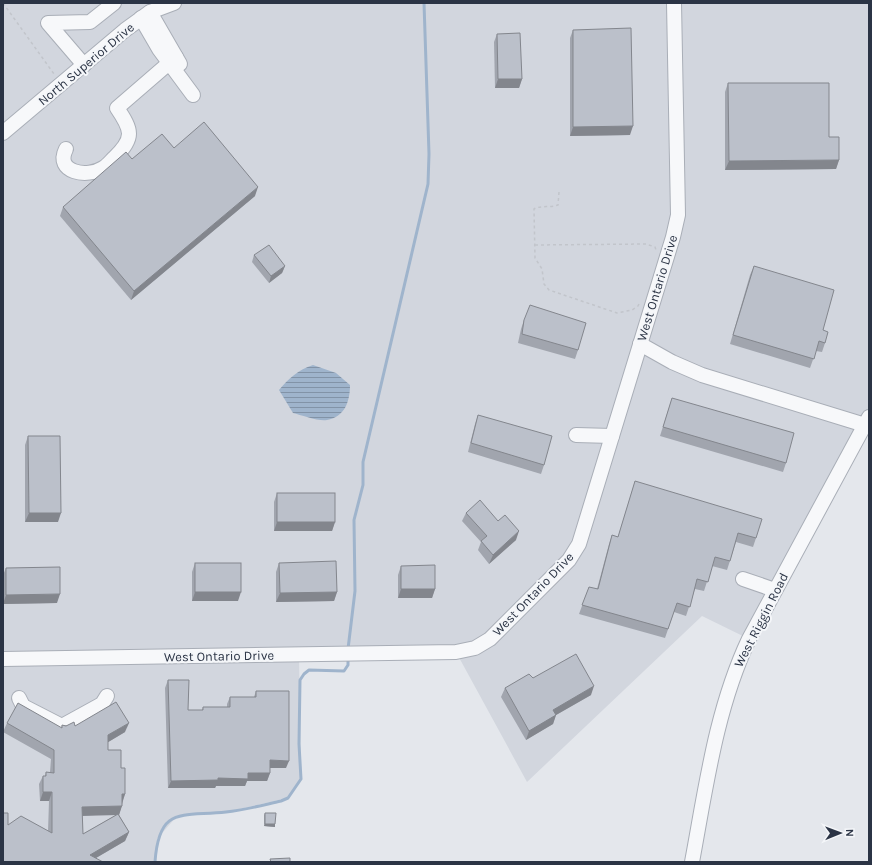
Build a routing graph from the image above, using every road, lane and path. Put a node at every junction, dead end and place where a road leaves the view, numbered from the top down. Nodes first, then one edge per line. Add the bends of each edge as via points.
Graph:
1 (3, 3) edge
2 (114, 3) edge
3 (174, 3) edge
4 (674, 3) edge
5 (146, 15) junction
6 (172, 59) junction
7 (84, 65) junction
8 (54, 74) dead end
9 (195, 92) dead end
10 (3, 133) edge
11 (66, 149) dead end
12 (559, 192) dead end
13 (536, 246) junction
14 (657, 254) dead end
15 (641, 300) dead end
16 (640, 344) junction
17 (867, 421) edge
18 (576, 435) dead end
19 (612, 436) junction
20 (742, 579) dead end
21 (775, 590) junction
22 (3, 659) edge
23 (107, 696) dead end
24 (19, 698) dead end
25 (692, 862) edge

1 - 8 path
2 - 7 street via 90,22 48,23
3 - 5 street, North Superior Drive
4 - 16 street, West Ontario Drive via 678,215
5 - 6 street
5 - 7 street, North Superior Drive
6 - 9 street
6 - 11 street via 117,108 125,120 129,139 125,147 103,168 88,173 73,171 63,161 62,156
7 - 10 street, North Superior Drive
12 - 13 path via 558,205 534,209 533,230
13 - 14 path via 646,244 655,247
13 - 15 path via 535,258 542,269 544,284 549,290 617,313 632,310
16 - 17 street via 702,375
16 - 19 street, West Ontario Drive
17 - 21 street, West Riggin Road
18 - 19 street
19 - 22 street, West Ontario Drive via 579,544 569,560 490,638 475,648 456,652
20 - 21 street
21 - 25 street, West Riggin Road via 746,645 728,691 720,718
23 - 24 street via 102,704 62,726 23,706

